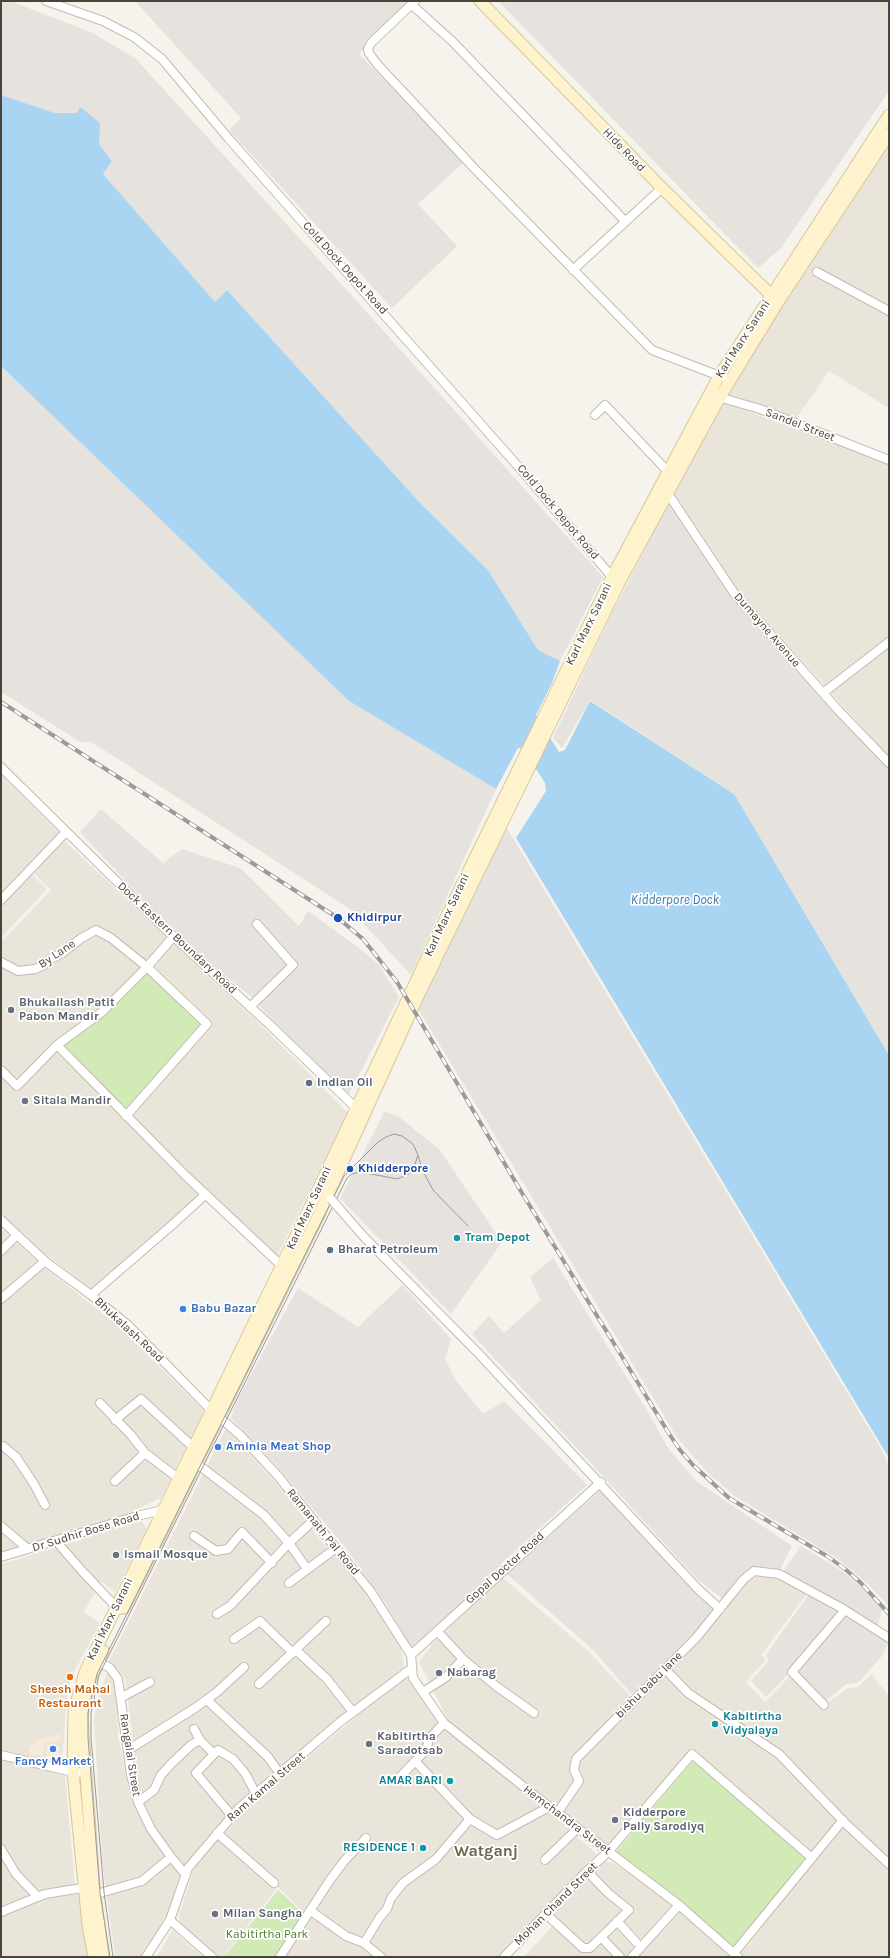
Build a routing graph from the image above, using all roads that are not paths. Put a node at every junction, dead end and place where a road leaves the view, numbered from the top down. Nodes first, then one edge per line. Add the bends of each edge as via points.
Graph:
1 (46, 1) edge
2 (480, 1) edge
3 (414, 3) edge
4 (889, 115) edge
5 (889, 134) edge
6 (662, 188) junction
7 (625, 221) junction
8 (799, 262) junction
9 (573, 270) junction
10 (817, 272) dead end
11 (775, 299) junction
12 (889, 311) edge
13 (725, 378) junction
14 (714, 395) junction
15 (595, 415) dead end
16 (889, 460) edge
17 (671, 476) junction
18 (665, 488) junction
19 (612, 577) junction
20 (889, 642) edge
21 (822, 693) junction
22 (554, 705) junction
23 (889, 764) edge
24 (1, 767) edge
25 (521, 774) junction
26 (66, 832) junction
27 (1, 900) edge
28 (257, 924) dead end
29 (174, 936) junction
30 (1, 962) edge
31 (147, 967) junction
32 (250, 1007) junction
33 (57, 1045) junction
34 (1, 1070) edge
35 (356, 1108) junction
36 (126, 1116) junction
37 (318, 1189) junction
38 (206, 1194) junction
39 (329, 1197) junction
40 (1, 1220) edge
41 (20, 1237) junction
42 (1, 1251) edge
43 (45, 1261) junction
44 (281, 1266) junction
45 (291, 1273) junction
46 (91, 1295) junction
47 (1, 1299) edge
48 (100, 1403) dead end
49 (215, 1413) junction
50 (115, 1420) junction
51 (1, 1447) edge
52 (193, 1448) junction
53 (145, 1453) junction
54 (196, 1463) junction
55 (178, 1478) junction
56 (115, 1481) dead end
57 (601, 1482) junction
58 (45, 1505) dead end
59 (167, 1512) junction
60 (314, 1520) junction
61 (1, 1526) edge
62 (194, 1536) dead end
63 (56, 1541) junction
64 (289, 1543) junction
65 (336, 1548) junction
66 (28, 1549) junction
67 (1, 1557) edge
68 (272, 1563) junction
69 (307, 1569) junction
70 (289, 1583) dead end
71 (720, 1609) junction
72 (119, 1610) junction
73 (845, 1610) junction
74 (218, 1614) dead end
75 (326, 1621) dead end
76 (438, 1632) junction
77 (889, 1638) edge
78 (234, 1639) dead end
79 (294, 1652) junction
80 (411, 1655) junction
81 (463, 1659) junction
82 (95, 1660) junction
83 (244, 1667) dead end
84 (412, 1669) junction
85 (665, 1669) junction
86 (150, 1682) dead end
87 (259, 1684) dead end
88 (423, 1692) junction
89 (122, 1697) junction
90 (207, 1700) junction
91 (824, 1705) dead end
92 (354, 1712) junction
93 (534, 1713) dead end
94 (444, 1723) junction
95 (194, 1729) dead end
96 (200, 1740) junction
97 (77, 1746) junction
98 (128, 1750) junction
99 (214, 1754) junction
100 (4, 1756) edge
101 (416, 1761) junction
102 (1, 1763) edge
103 (73, 1772) junction
104 (84, 1772) junction
105 (280, 1774) junction
106 (399, 1778) dead end
107 (256, 1794) junction
108 (138, 1802) junction
109 (550, 1807) junction
110 (558, 1812) junction
111 (232, 1816) junction
112 (470, 1819) junction
113 (843, 1820) junction
114 (578, 1828) junction
115 (217, 1833) junction
116 (366, 1838) dead end
117 (1, 1849) edge
118 (609, 1851) junction
119 (170, 1857) junction
120 (812, 1858) junction
121 (545, 1860) dead end
122 (889, 1864) edge
123 (587, 1871) junction
124 (186, 1875) junction
125 (274, 1883) dead end
126 (93, 1889) junction
127 (38, 1896) junction
128 (679, 1905) junction
129 (310, 1911) junction
130 (1, 1912) edge
131 (547, 1914) junction
132 (170, 1920) junction
133 (617, 1922) junction
134 (601, 1937) junction
135 (636, 1942) dead end
136 (364, 1943) junction
137 (376, 1955) edge
138 (736, 1955) edge
139 (94, 1957) edge
140 (103, 1957) edge
141 (146, 1957) edge
142 (212, 1957) edge
143 (280, 1957) edge
144 (504, 1957) edge
145 (620, 1957) edge
146 (632, 1957) edge

1 - 19 street, Cold Dock Depot Road via 102,21 134,36 162,59
2 - 6 main road, Hide Road
3 - 7 street
3 - 9 street via 371,43 369,53
4 - 8 main road, Karl Marx Sarani via 837,193
5 - 8 main road
6 - 7 street
6 - 11 main road, Hide Road
7 - 9 street
8 - 11 main road, Karl Marx Sarani
9 - 13 street via 652,350
10 - 12 street
11 - 13 main road, Karl Marx Sarani
13 - 14 main road, Karl Marx Sarani
14 - 16 street, Sandel Street via 760,409
14 - 17 main road, Karl Marx Sarani
15 - 17 street via 606,406
17 - 18 main road, Karl Marx Sarani
18 - 19 main road, Karl Marx Sarani
18 - 21 street, Dumayne Avenue via 734,593
18 - 22 main road
19 - 22 main road, Karl Marx Sarani
20 - 21 street
21 - 23 street, Dumayne Avenue
22 - 25 main road, Karl Marx Sarani
24 - 26 street, Dock Eastern Boundary Road
25 - 35 main road, Karl Marx Sarani via 448,911
25 - 39 main road
26 - 27 street
26 - 29 street, Dock Eastern Boundary Road
28 - 32 street via 293,965
29 - 31 street
29 - 32 street, Dock Eastern Boundary Road
30 - 31 street, By Lane via 18,971 35,969 96,930 111,938
31 - 33 street via 102,1012
31 - 36 street via 207,1024
32 - 35 street, Dock Eastern Boundary Road
33 - 34 street via 17,1086
33 - 36 street
35 - 37 main road, Karl Marx Sarani
36 - 38 street
37 - 39 street
37 - 44 main road, Karl Marx Sarani
38 - 44 street
38 - 46 street
39 - 45 main road
39 - 57 street, bridge via 364,1237 480,1354
40 - 41 street, Bhukalash Road
41 - 42 street
41 - 43 street, Bhukalash Road
43 - 46 street, Bhukalash Road
43 - 47 street
44 - 45 street
44 - 49 main road, Karl Marx Sarani
45 - 49 main road
46 - 49 street, Bhukalash Road via 128,1325
48 - 50 street
49 - 52 main road, Karl Marx Sarani
49 - 54 main road
49 - 60 street, Ramanath Pal Road via 240,1434
50 - 52 street via 141,1399
50 - 53 street
51 - 58 street via 16,1457
52 - 55 main road, Karl Marx Sarani
53 - 55 street
53 - 56 street
54 - 59 main road
54 - 64 street via 264,1515
55 - 59 main road, Karl Marx Sarani
57 - 71 street via 698,1589
57 - 76 street, Gopal Doctor Road
59 - 63 street, Dr Sudhir Bose Road via 137,1516
59 - 72 main road, Karl Marx Sarani
60 - 64 street
60 - 65 street, Ramanath Pal Road
61 - 66 street
62 - 68 street via 216,1551 228,1549 242,1532
63 - 66 street, Dr Sudhir Bose Road
63 - 72 street
64 - 68 street
64 - 69 street
65 - 69 street
65 - 80 street, Ramanath Pal Road via 371,1592
66 - 67 street, Dr Sudhir Bose Road
68 - 74 street via 230,1606
69 - 70 street
71 - 73 street, bishu babu lane via 743,1580 754,1571 779,1574
71 - 85 street, bishu babu lane
72 - 82 main road, Karl Marx Sarani
73 - 77 street
73 - 91 street via 792,1672
75 - 79 street
76 - 80 street, Gopal Doctor Road
76 - 81 street
78 - 79 street via 260,1621
79 - 87 street
79 - 92 street via 327,1679
80 - 84 street, Ramanath Pal Road
81 - 88 street via 446,1677
81 - 93 street
82 - 89 street, Rangalal Street via 110,1668 118,1678
82 - 97 main road, Karl Marx Sarani via 79,1688 74,1711
83 - 90 street
84 - 88 street, Hemchandra Street via 413,1678
84 - 92 street, Ram Kamal Street
85 - 110 street, bishu babu lane via 576,1759 574,1770 579,1781
85 - 113 street via 688,1693 779,1754
86 - 89 street
88 - 94 street, Hemchandra Street
89 - 98 street, Rangalal Street
90 - 98 street
90 - 105 street via 268,1756
92 - 105 street, Ram Kamal Street
94 - 101 street via 429,1739 427,1747
94 - 109 street, Hemchandra Street
95 - 96 street
96 - 99 street
96 - 108 street via 172,1763 161,1775 154,1790
97 - 103 main road
97 - 104 main road, Karl Marx Sarani
98 - 108 street, Rangalal Street
99 - 107 street via 218,1750 233,1760 245,1773
99 - 111 street via 196,1773
100 - 102 street
100 - 103 street
101 - 106 street
101 - 112 street
103 - 104 street
103 - 126 main road
104 - 126 main road, Karl Marx Sarani
105 - 107 street, Ram Kamal Street
107 - 111 street, Ram Kamal Street
108 - 119 street, Rangalal Street via 151,1829
109 - 110 street, Hemchandra Street
109 - 112 street via 497,1835
110 - 114 street, Hemchandra Street
111 - 115 street, Ram Kamal Street
112 - 136 street via 436,1860 403,1883
113 - 120 street
113 - 122 street
114 - 118 street, Hemchandra Street
114 - 121 street
115 - 124 street, Ram Kamal Street via 188,1868
115 - 125 street
116 - 129 street via 345,1860
117 - 127 street via 16,1874
118 - 120 street, Mohan Chand Street via 692,1754
118 - 123 street, Mohan Chand Street
118 - 128 street, Hemchandra Street
119 - 124 street, Rangalal Street
119 - 126 street via 142,1881
120 - 138 street
123 - 131 street, Mohan Chand Street
123 - 133 street via 629,1910
124 - 132 street, Ram Kamal Street
126 - 127 street
126 - 139 main road via 88,1925
126 - 140 main road, Karl Marx Sarani
127 - 130 street
128 - 138 street, Hemchandra Street
128 - 146 street
129 - 136 street via 346,1936
129 - 143 street
131 - 134 street via 584,1948 590,1948
131 - 144 street, Mohan Chand Street
132 - 141 street, Ram Kamal Street
132 - 142 street
133 - 134 street
133 - 135 street
134 - 145 street
136 - 137 street

